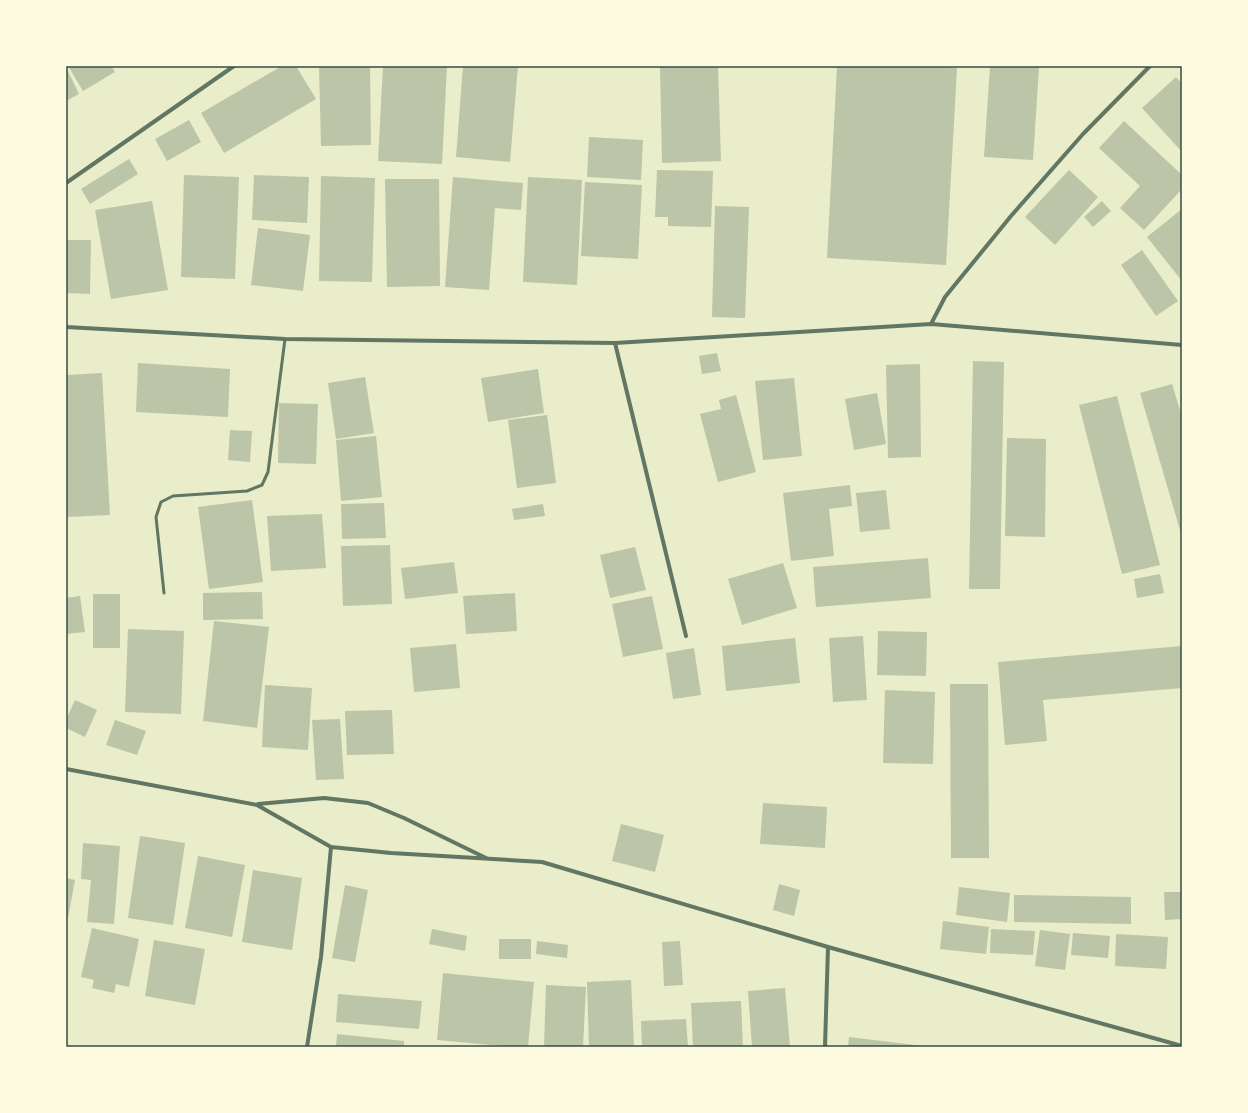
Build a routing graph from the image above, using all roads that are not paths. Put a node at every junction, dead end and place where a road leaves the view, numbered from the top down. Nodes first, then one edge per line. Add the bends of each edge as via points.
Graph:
1 (234, 66) edge
2 (1150, 66) edge
3 (66, 182) edge
4 (932, 324) junction
5 (66, 327) edge
6 (284, 339) junction
7 (615, 343) junction
8 (1182, 345) edge
9 (164, 594) dead end
10 (686, 636) dead end
11 (66, 769) edge
12 (257, 804) junction
13 (331, 846) junction
14 (488, 859) junction
15 (828, 947) junction
16 (1182, 1046) edge
17 (307, 1047) edge
18 (826, 1047) edge

1 - 3 street
2 - 4 street via 1083,134 1011,216 945,297
4 - 7 street
4 - 8 street
5 - 6 street
6 - 7 street
6 - 9 lane via 268,472 262,485 247,491 173,496 161,502 156,517
7 - 10 street
11 - 12 street
12 - 13 street
12 - 14 street via 324,798 368,803
13 - 14 street via 391,853
13 - 17 street via 321,957
14 - 15 street via 542,862
15 - 16 street
15 - 18 street

